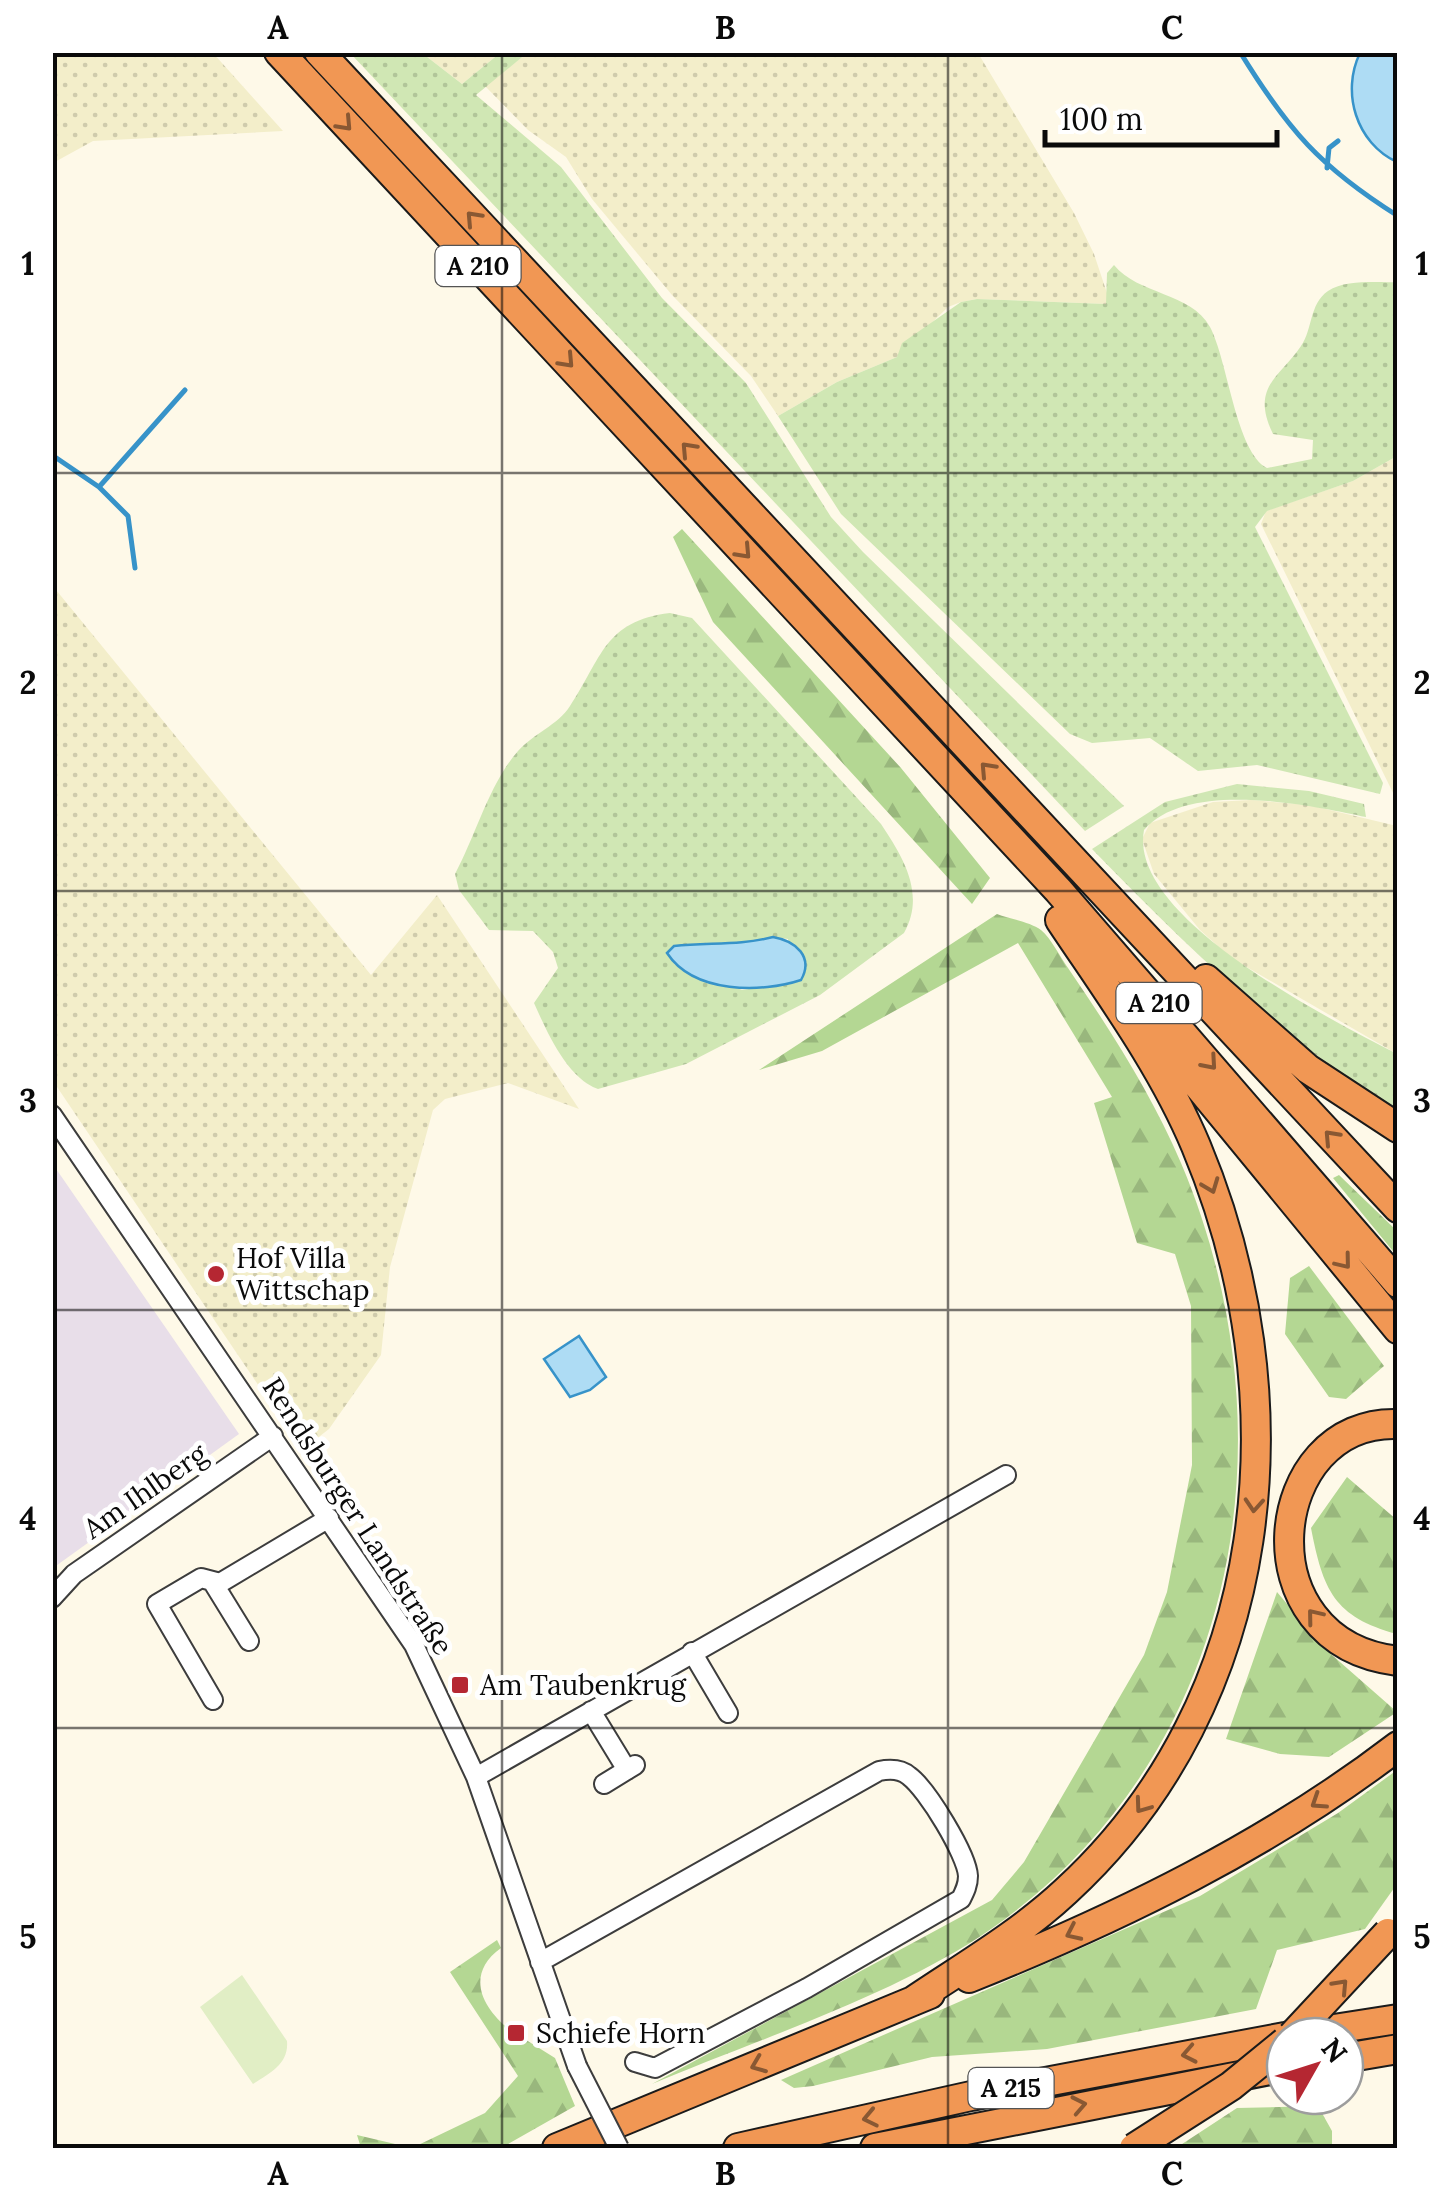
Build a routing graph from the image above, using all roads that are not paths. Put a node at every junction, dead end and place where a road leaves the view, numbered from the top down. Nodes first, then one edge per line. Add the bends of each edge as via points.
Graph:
1 (279, 52) edge
2 (319, 52) edge
3 (910, 731) junction
4 (1054, 840) junction
5 (1060, 920) junction
6 (52, 1115) edge
7 (1398, 1128) edge
8 (1398, 1208) edge
9 (1398, 1284) edge
10 (1398, 1329) edge
11 (1398, 1424) edge
12 (277, 1442) junction
13 (1006, 1475) dead end
14 (329, 1518) junction
15 (212, 1581) junction
16 (52, 1598) edge
17 (248, 1641) dead end
18 (692, 1652) junction
19 (1398, 1661) edge
20 (214, 1700) dead end
21 (591, 1711) junction
22 (729, 1712) dead end
23 (1398, 1746) edge
24 (476, 1777) junction
25 (604, 1784) dead end
26 (1392, 1927) edge
27 (540, 1962) junction
28 (913, 2001) junction
29 (1309, 2016) edge
30 (1398, 2019) edge
31 (1365, 2025) edge
32 (1265, 2042) edge
33 (1398, 2049) edge
34 (1365, 2055) edge
35 (1265, 2058) edge
36 (634, 2062) dead end
37 (1265, 2071) edge
38 (557, 2148) edge
39 (619, 2148) edge
40 (738, 2148) edge
41 (876, 2148) edge
42 (1134, 2148) edge

1 -> 3 highway, A 210
4 -> 2 highway, A 210
3 - 5 highway
3 -> 9 highway, A 210 via 1136,977
4 - 7 highway via 1296,1058
8 -> 4 highway, A 210
5 -> 10 highway
5 -> 28 highway via 1172,1097 1216,1196 1254,1359 1254,1516 1236,1610 1211,1684 1136,1816 1039,1915
6 - 12 street, Rendsburger Landstraße
19 -> 11 highway via 1360,1653 1325,1630 1300,1597 1287,1547 1298,1492 1323,1457 1365,1429
12 - 14 street, Rendsburger Landstraße
12 - 16 street, Am Ihlberg via 88,1564
13 - 18 street
14 - 15 street via 220,1583
14 - 24 street, Rendsburger Landstraße via 414,1645
15 - 17 street
15 - 20 street via 201,1578 158,1604
18 - 21 street
18 - 22 street
21 - 24 street
21 - 25 street via 632,1768
23 -> 28 highway via 1301,1814 1210,1866
24 - 27 street, Rendsburger Landstraße
29 -> 26 highway, bridge
27 - 36 street via 879,1770 901,1771 914,1780 967,1869 961,1899 655,2068
27 - 39 street, Rendsburger Landstraße, bridge via 577,2066
28 -> 38 highway
30 - 31 highway, A 215
32 -> 40 highway, A 215 via 971,2096
33 - 34 highway
35 - 42 highway, bridge
41 -> 37 highway, A 215

